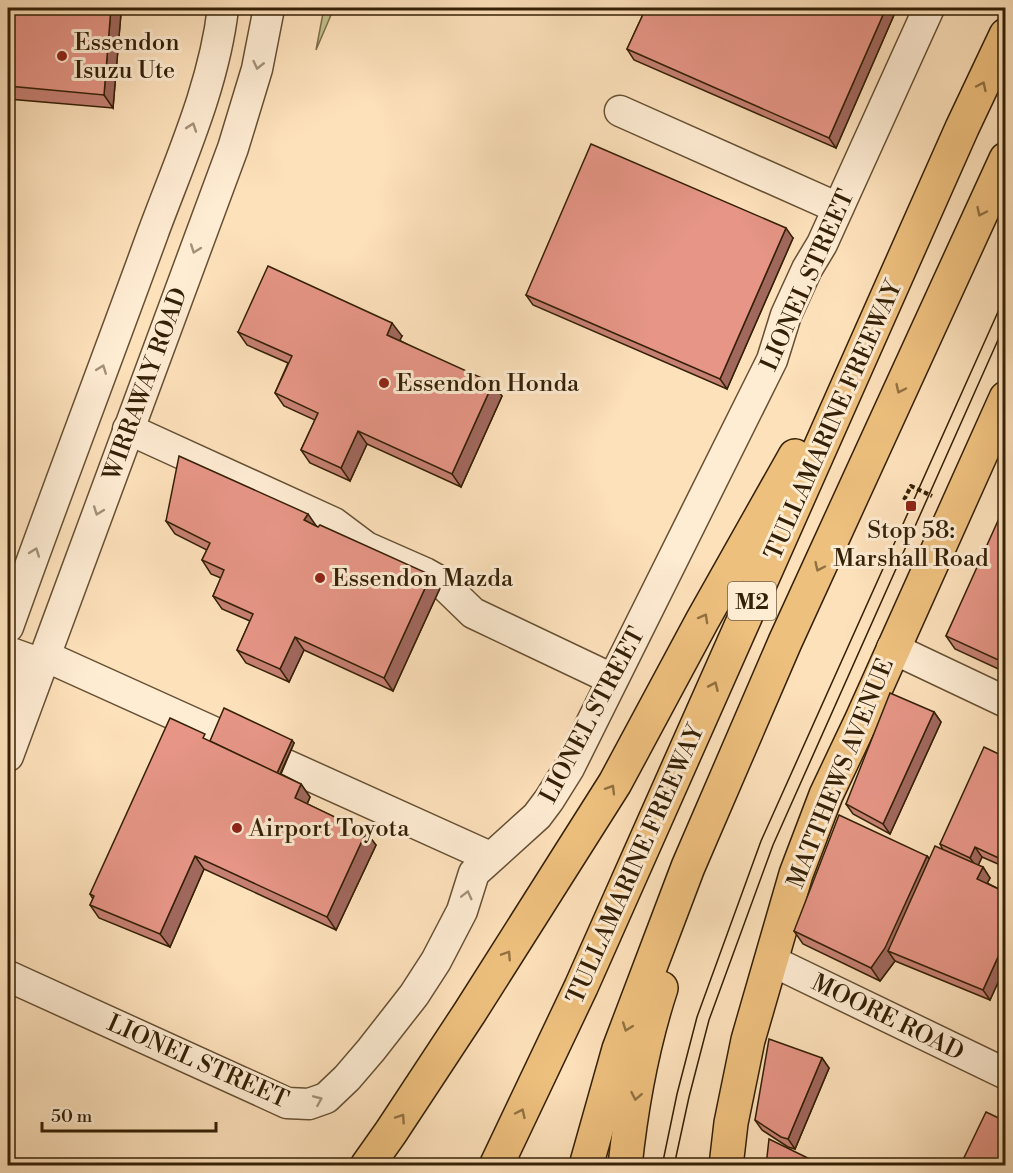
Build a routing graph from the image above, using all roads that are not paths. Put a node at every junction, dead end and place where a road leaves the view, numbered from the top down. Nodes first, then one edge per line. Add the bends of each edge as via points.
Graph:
1 (223, 8) edge
2 (268, 8) edge
3 (929, 8) edge
4 (1005, 35) edge
5 (620, 111) dead end
6 (963, 128) junction
7 (1005, 159) edge
8 (175, 174) junction
9 (217, 190) junction
10 (838, 207) junction
11 (1005, 398) edge
12 (128, 429) junction
13 (8, 627) edge
14 (785, 642) junction
15 (892, 648) junction
16 (8, 651) edge
17 (32, 671) edge
18 (612, 680) junction
19 (1005, 702) edge
20 (8, 756) edge
21 (490, 857) junction
22 (770, 960) junction
23 (8, 976) edge
24 (1005, 1074) edge
25 (367, 1166) edge
26 (496, 1166) edge
27 (586, 1166) edge
28 (625, 1166) edge
29 (726, 1166) edge

8 -> 1 street, WIRRAWAY ROAD via 202,100
2 -> 9 street, WIRRAWAY ROAD via 246,110
3 - 10 street, LIONEL STREET
6 -> 4 main road, TULLAMARINE FREEWAY / M2
5 - 10 street
25 -> 6 main road via 550,889 615,783 841,372
26 -> 6 main road, TULLAMARINE FREEWAY / M2 via 580,987
7 -> 14 main road, TULLAMARINE FREEWAY / M2
8 - 9 street
13 -> 8 street, WIRRAWAY ROAD
9 -> 12 street, WIRRAWAY ROAD
10 - 18 street, LIONEL STREET via 786,315 772,360
11 - 15 main road, MATTHEWS AVENUE
12 -> 17 street, WIRRAWAY ROAD
12 - 18 street via 334,523 366,547 441,582 473,614
14 -> 27 main road, TULLAMARINE FREEWAY / M2 via 648,970 619,1049
14 -> 28 main road via 658,997 630,1124
15 - 19 street
15 - 22 main road, MATTHEWS AVENUE via 826,795 796,874
16 - 17 street
17 - 20 street, WIRRAWAY ROAD
17 - 21 street
18 - 21 street, LIONEL STREET via 549,800
23 -> 21 street, LIONEL STREET via 280,1100 299,1105 320,1101 354,1070 414,995 451,936 473,876
22 - 24 street, MOORE ROAD
22 - 29 main road, MATTHEWS AVENUE via 748,1040

